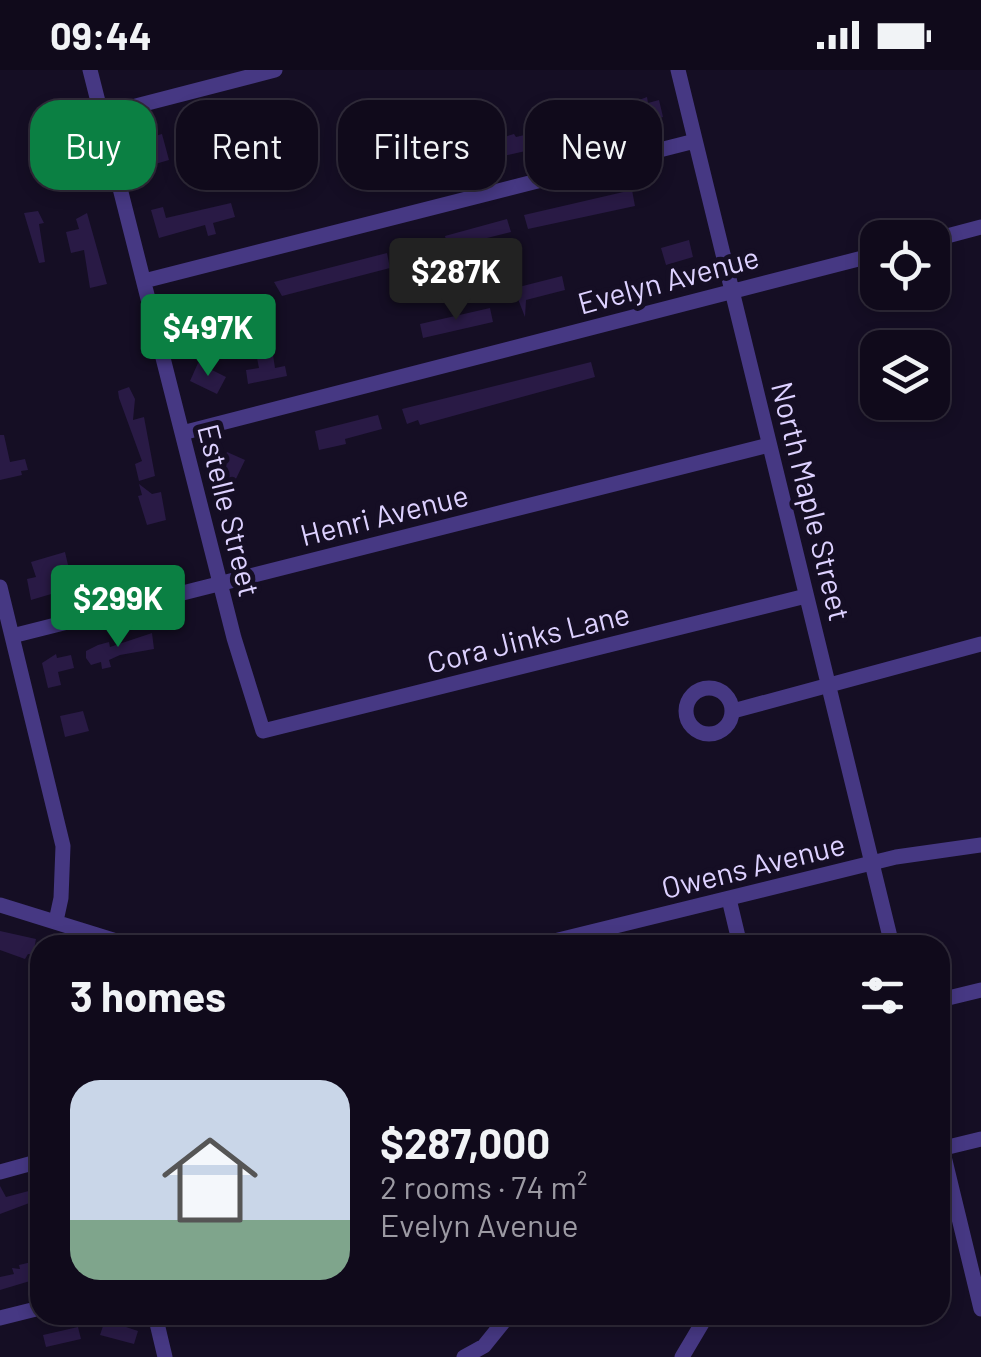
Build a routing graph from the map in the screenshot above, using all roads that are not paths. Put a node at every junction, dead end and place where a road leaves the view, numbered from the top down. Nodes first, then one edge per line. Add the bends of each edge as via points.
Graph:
1 (90, 70) edge
2 (274, 70) edge
3 (678, 70) edge
4 (97, 100) edge
5 (156, 101) edge
6 (696, 142) junction
7 (120, 190) edge
8 (981, 227) edge
9 (950, 235) edge
10 (860, 259) edge
11 (144, 281) junction
12 (731, 291) junction
13 (182, 434) junction
14 (768, 445) junction
15 (222, 584) junction
16 (0, 587) edge
17 (806, 596) junction
18 (12, 636) junction
19 (981, 644) edge
20 (829, 686) junction
21 (733, 711) dead end
22 (262, 730) joint
23 (981, 845) edge
24 (872, 864) junction
25 (729, 898) junction
26 (0, 904) edge
27 (56, 921) junction
28 (95, 935) edge
29 (582, 935) edge
30 (738, 935) edge
31 (890, 935) edge
32 (981, 990) edge
33 (950, 998) edge
34 (981, 1139) edge
35 (950, 1144) edge
36 (30, 1164) edge
37 (0, 1172) edge
38 (950, 1182) edge
39 (981, 1308) edge
40 (30, 1310) edge
41 (0, 1318) edge
42 (157, 1325) edge
43 (500, 1325) edge
44 (701, 1325) edge
45 (165, 1357) edge
46 (464, 1357) edge
47 (682, 1357) edge

1 - 4 street, Estelle Street
2 - 5 street
3 - 6 street, North Maple Street
6 - 11 street
6 - 12 street, North Maple Street
7 - 11 street, Estelle Street
8 - 9 street
10 - 12 street, Evelyn Avenue
11 - 13 street, Estelle Street
12 - 13 street, Evelyn Avenue
12 - 14 street, North Maple Street
13 - 15 street, Estelle Street
14 - 15 street, Henri Avenue
14 - 17 street, North Maple Street
15 - 18 street, Henri Avenue
15 - 22 street, Estelle Street
16 - 18 street
17 - 20 street, North Maple Street
17 - 22 street, Cora Jinks Lane
18 - 27 street via 63,846
19 - 20 street
20 - 21 street
20 - 24 street, North Maple Street
23 - 24 street, Owens Avenue
24 - 25 street, Owens Avenue
24 - 31 street, North Maple Street
25 - 29 street, Owens Avenue
25 - 30 street
26 - 27 street
27 - 28 street
32 - 33 street
34 - 35 street
36 - 37 street
38 - 39 street
40 - 41 street
42 - 45 street
43 - 46 street
44 - 47 street

